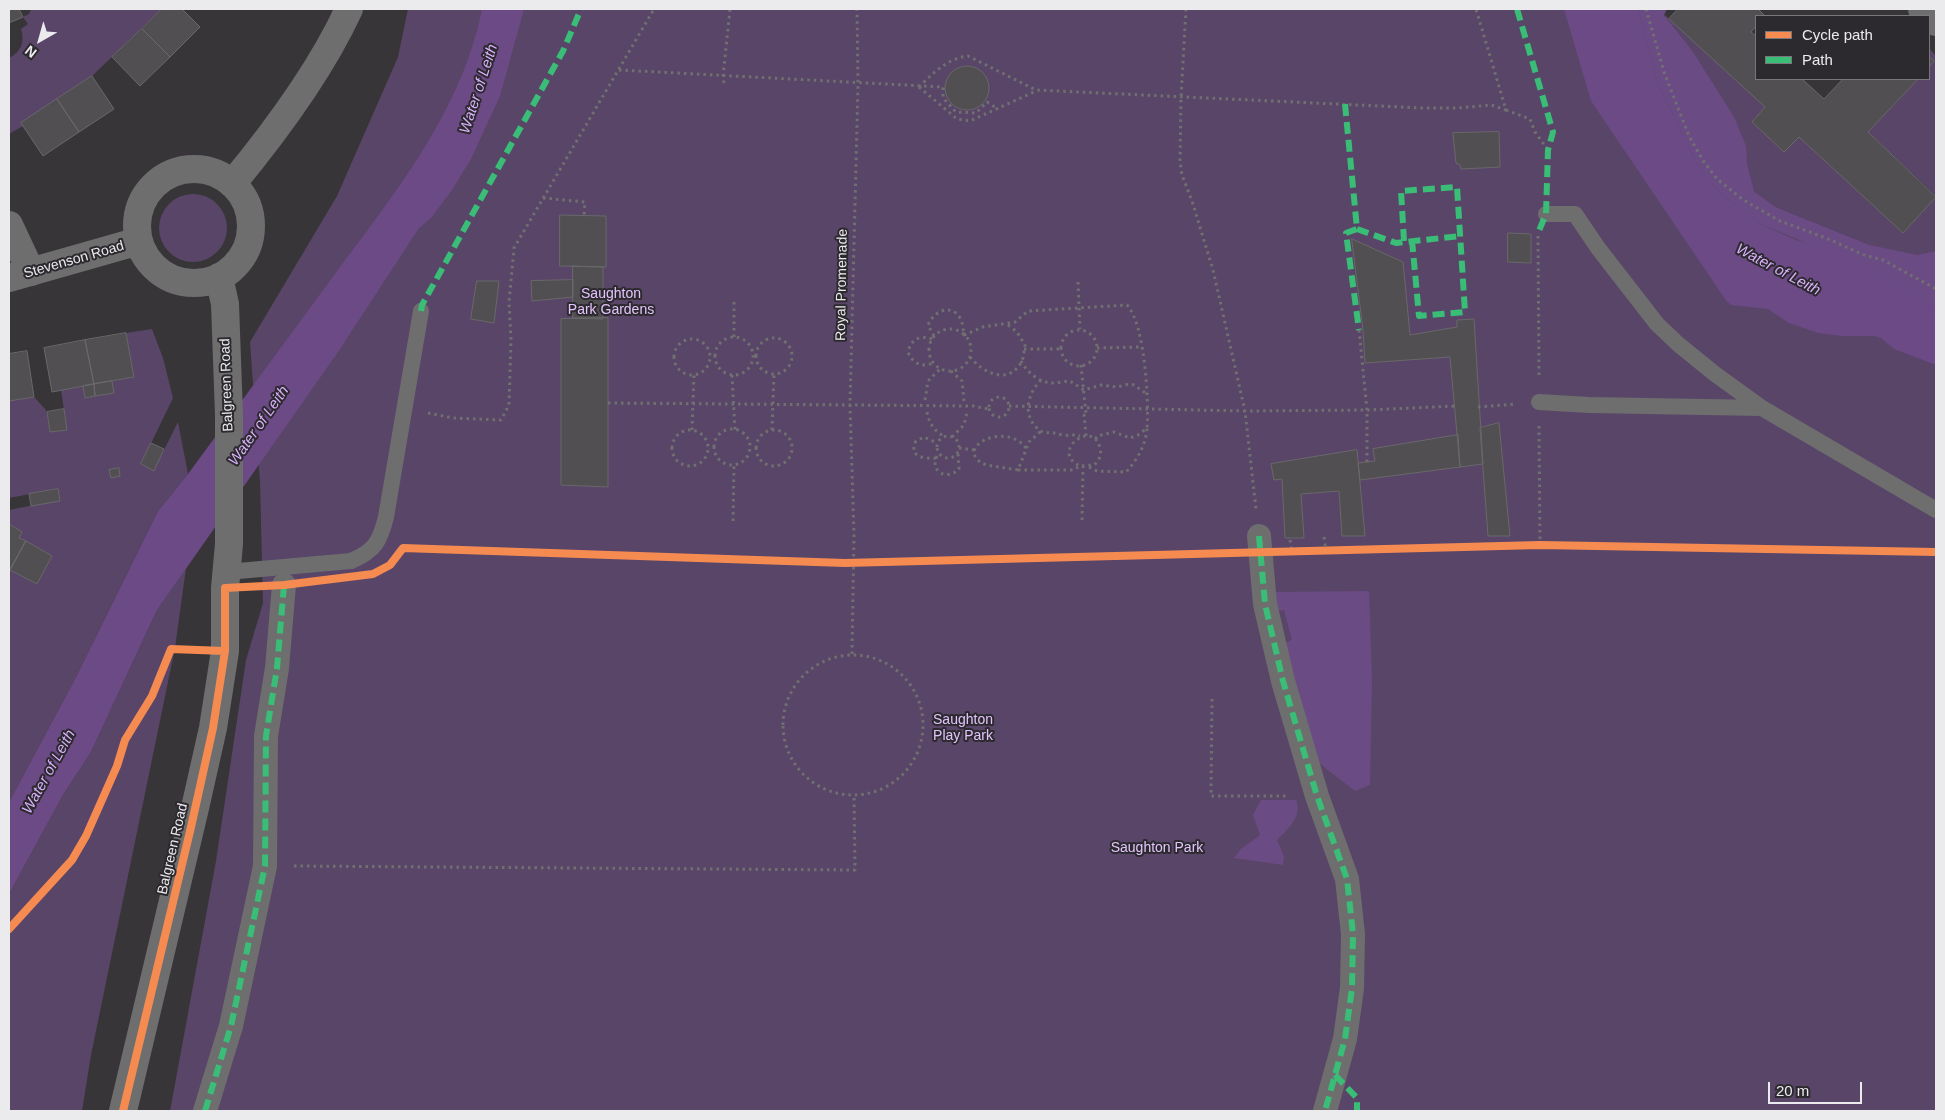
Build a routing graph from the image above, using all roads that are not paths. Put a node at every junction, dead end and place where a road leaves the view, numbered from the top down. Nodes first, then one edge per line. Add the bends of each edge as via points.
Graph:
1 (349, 9) edge
2 (232, 184) junction
3 (1546, 214) dead end
4 (9, 225) edge
5 (139, 241) junction
6 (20, 275) edge
7 (219, 277) junction
8 (421, 311) dead end
9 (1539, 402) road end
10 (1762, 408) junction
11 (1936, 510) edge
12 (1259, 536) road end
13 (227, 572) junction
14 (284, 585) dead end
15 (123, 1111) edge
16 (205, 1111) edge
17 (1325, 1111) edge

1 - 2 street via 288,111
2 - 5 street via 203,170 171,174 157,182 139,209 136,226
2 - 7 street via 248,211 248,242 242,256
3 - 10 lane via 1575,214 1656,324 1715,374
4 - 6 street
5 - 6 street, Stevenson Road
5 - 7 street via 156,270 171,278 187,283 204,283
7 - 13 street, Balgreen Road via 224,304 229,415 230,544
8 - 13 lane via 386,517 376,545 351,561
9 - 10 lane
10 - 11 lane
12 - 17 street via 1265,604 1284,681 1317,796 1347,880 1353,934 1352,988 1345,1039
13 - 15 street, Balgreen Road via 225,651 213,728
14 - 16 street via 277,668 266,736 265,866 232,1026

